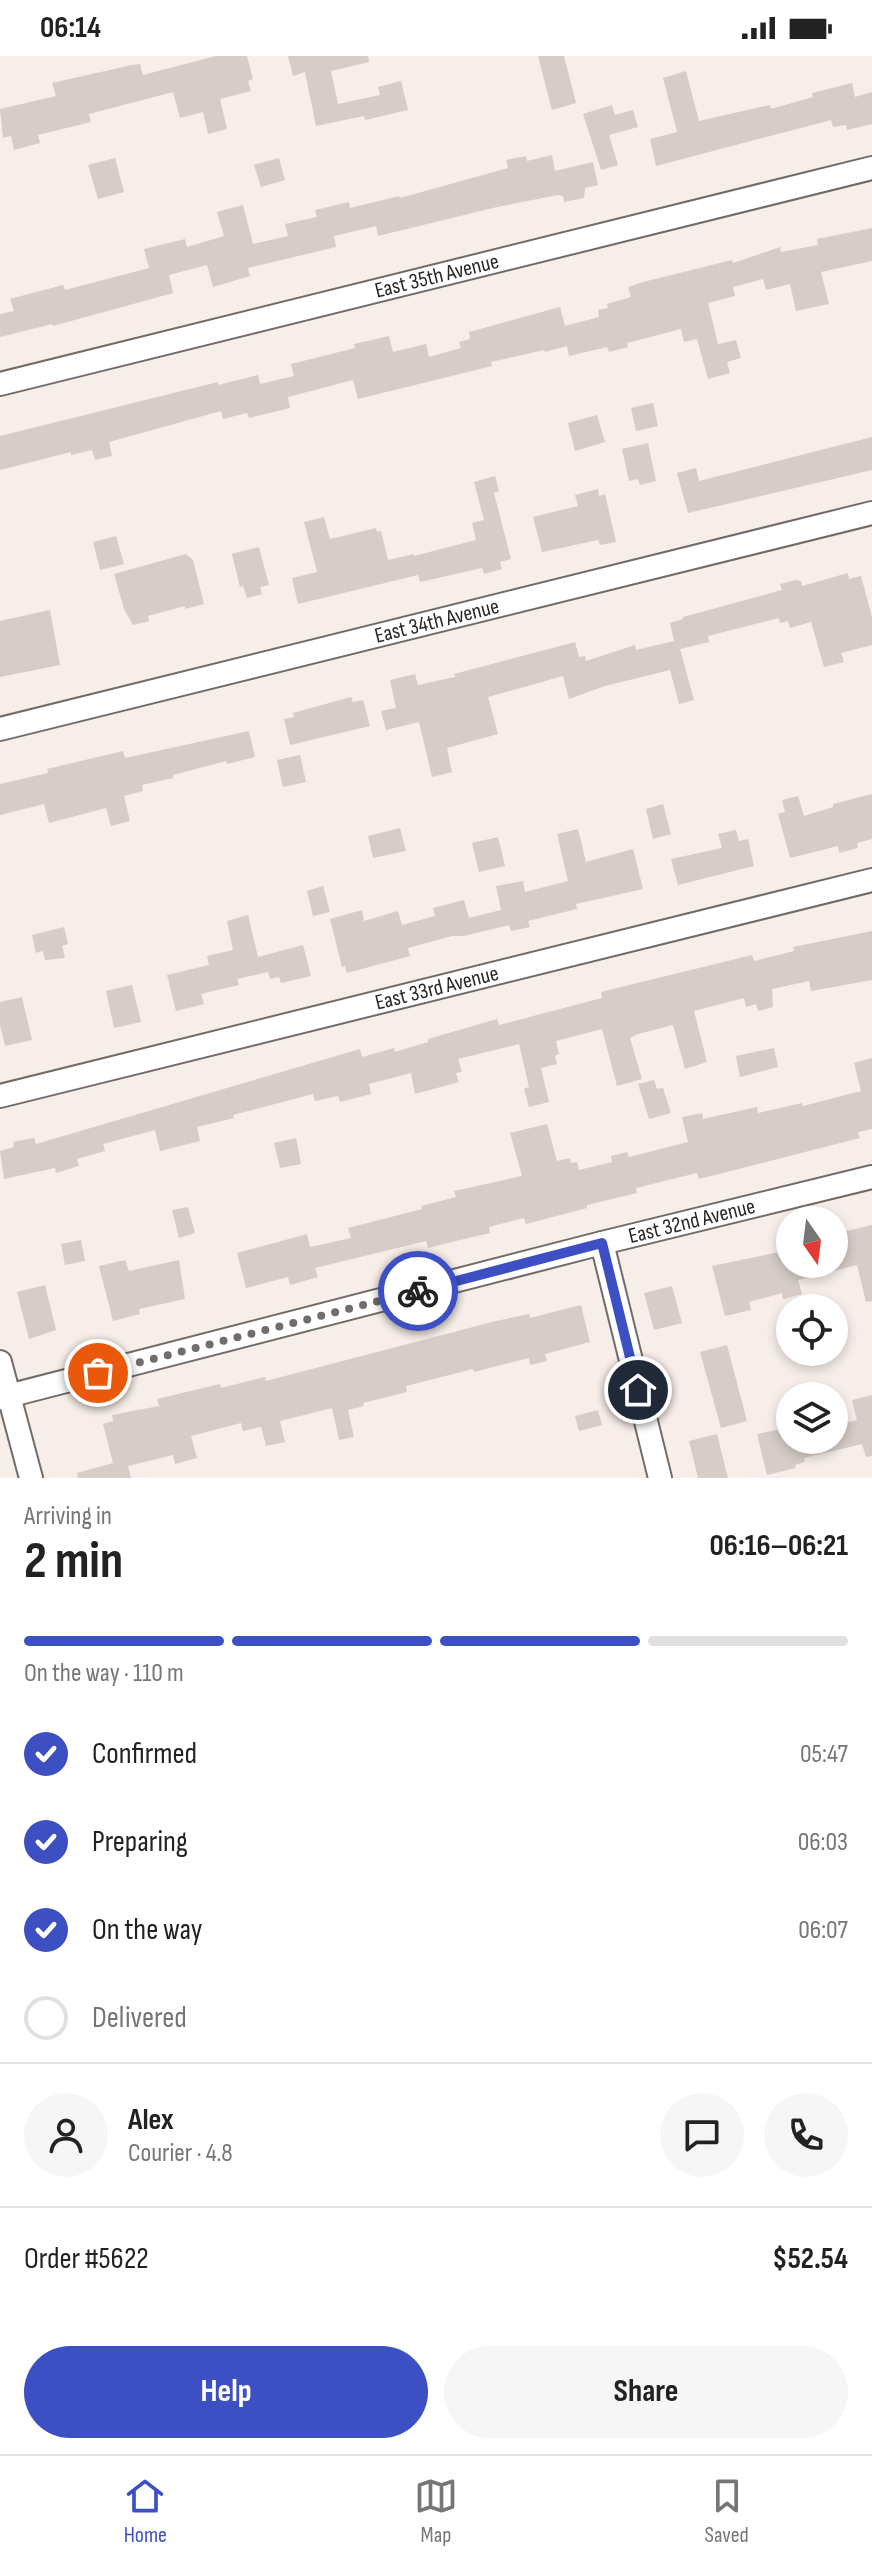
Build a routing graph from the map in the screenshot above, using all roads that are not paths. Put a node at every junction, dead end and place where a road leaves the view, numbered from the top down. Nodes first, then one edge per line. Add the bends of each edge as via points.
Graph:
1 (872, 168) edge
2 (0, 384) edge
3 (872, 513) edge
4 (0, 729) edge
5 (872, 880) edge
6 (0, 1096) edge
7 (872, 1177) edge
8 (602, 1243) junction
9 (0, 1362) edge
10 (5, 1397) edge
11 (31, 1478) edge
12 (660, 1478) edge

1 - 2 street, East 35th Avenue
3 - 4 street, East 34th Avenue
5 - 6 street, East 33rd Avenue
7 - 8 street, East 32nd Avenue
8 - 10 street, East 32nd Avenue
8 - 12 street
9 - 10 street
10 - 11 street

